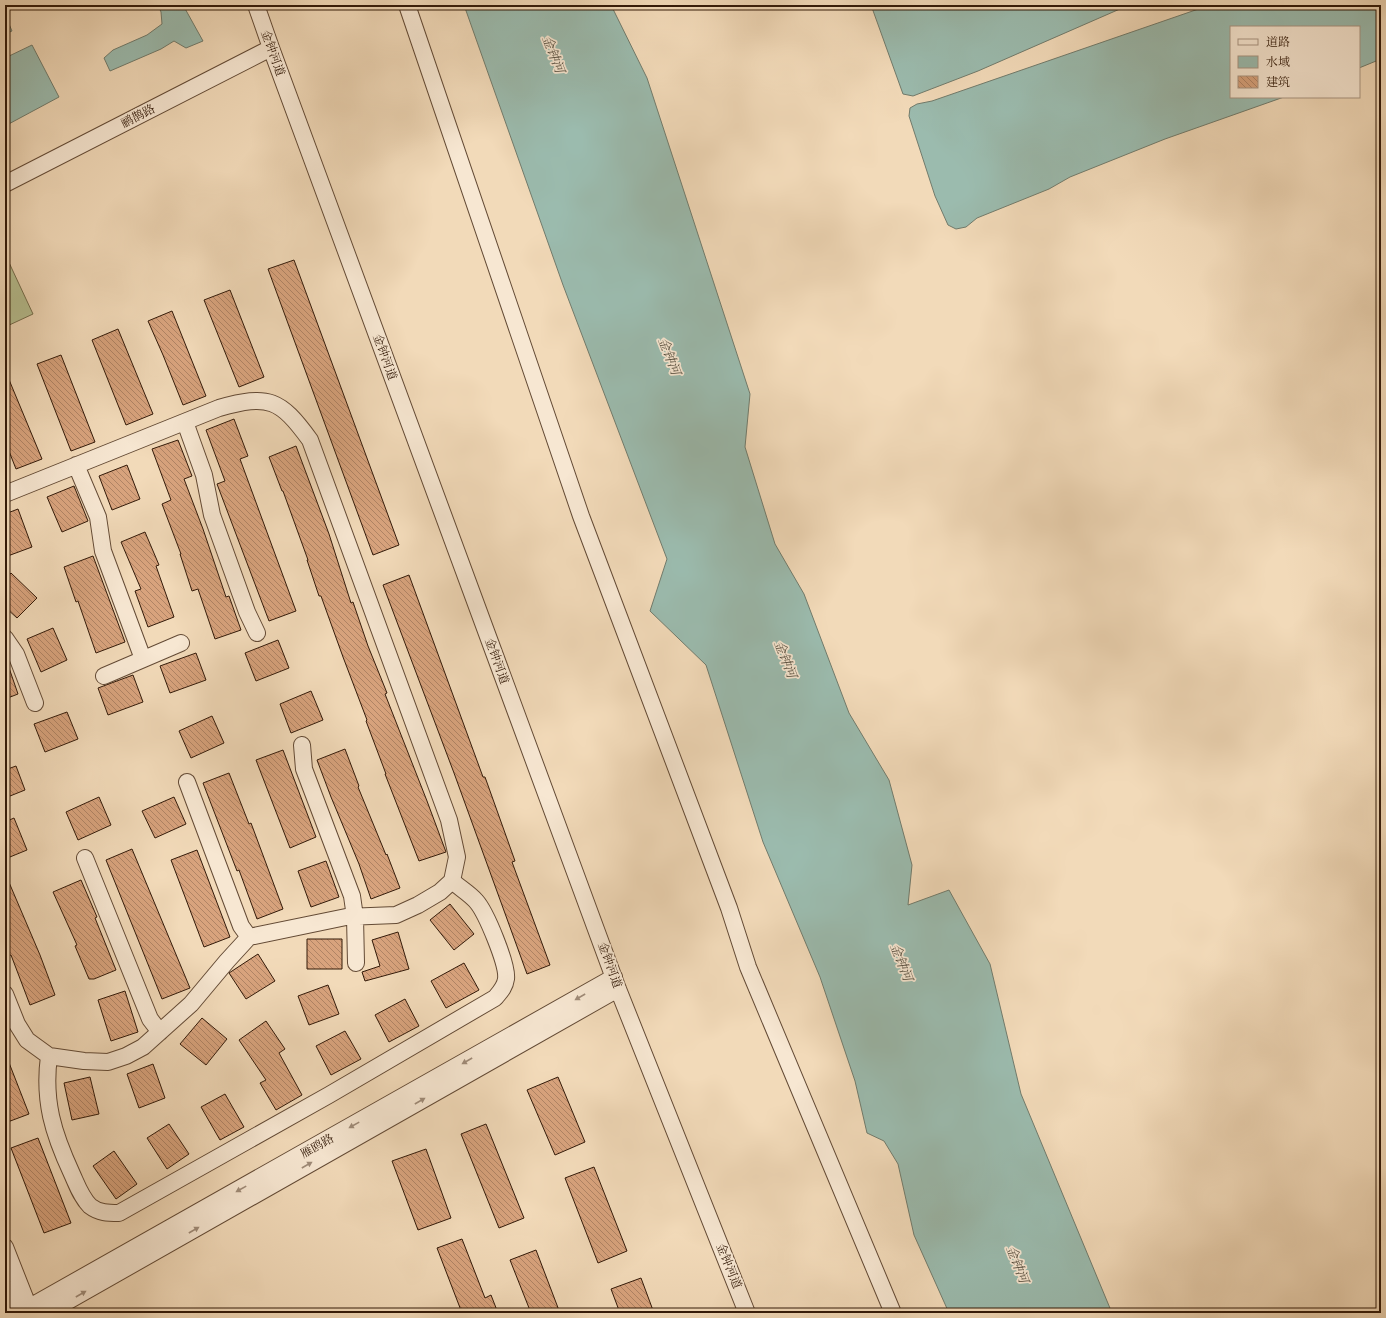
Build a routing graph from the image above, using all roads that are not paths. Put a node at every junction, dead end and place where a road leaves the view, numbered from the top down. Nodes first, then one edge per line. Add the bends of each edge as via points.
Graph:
1 (256, 5) edge
2 (407, 5) edge
3 (271, 48) junction
4 (5, 184) edge
5 (185, 422) junction
6 (76, 466) junction
7 (5, 494) edge
8 (257, 633) dead end
9 (5, 638) edge
10 (181, 643) dead end
11 (143, 659) junction
12 (104, 676) dead end
13 (35, 703) dead end
14 (302, 745) dead end
15 (187, 782) dead end
16 (84, 858) dead end
17 (452, 881) junction
18 (356, 917) junction
19 (249, 937) junction
20 (356, 963) dead end
21 (616, 983) junction
22 (5, 994) edge
23 (160, 1032) junction
24 (49, 1056) junction
25 (5, 1247) edge
26 (5, 1288) edge
27 (23, 1312) edge
28 (47, 1313) edge
29 (747, 1313) edge
30 (894, 1313) edge

1 - 3 street, 金钟河道
2 - 30 street via 581,516 729,908 748,967
3 - 4 street, 鹂鹊路
3 - 21 street, 金钟河道
5 - 6 street
5 - 8 street via 204,476 212,515
5 - 17 street via 220,408 262,400 280,407 295,420 310,440 449,820 457,857
6 - 7 street
6 - 11 street via 98,517 103,551
9 - 13 street via 16,654
10 - 11 street
11 - 12 street
14 - 18 street via 304,770 352,896
15 - 19 street via 241,926
16 - 23 street via 150,1019
17 - 18 street via 440,892 396,915
17 - 24 street via 476,901 487,917 500,951 506,979 502,991 495,998 119,1213 104,1213 82,1197 60,1146 49,1108
18 - 19 street
18 - 20 street
19 - 23 street via 191,1004
21 -> 27 street, 雁鸥路
28 -> 21 street, 雁鸥路
21 - 29 street, 金钟河道
22 - 24 street via 17,1024 27,1040
23 - 24 street via 143,1047 108,1062
25 - 27 street
26 - 27 street

